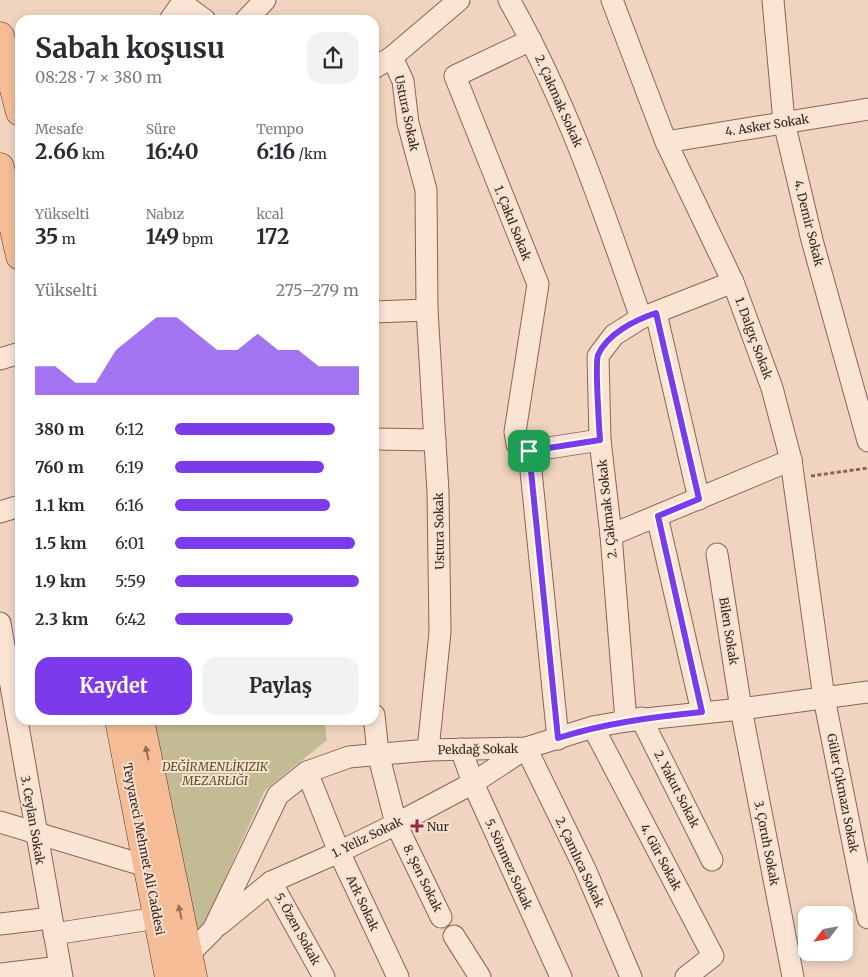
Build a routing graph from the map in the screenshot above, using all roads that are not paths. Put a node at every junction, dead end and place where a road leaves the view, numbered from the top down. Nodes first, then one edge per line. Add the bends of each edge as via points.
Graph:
1 (265, 0) edge
2 (459, 0) edge
3 (509, 0) edge
4 (612, 0) edge
5 (773, 0) edge
6 (179, 8) edge
7 (194, 15) edge
8 (251, 15) edge
9 (0, 36) edge
10 (531, 40) junction
11 (392, 56) junction
12 (379, 65) edge
13 (15, 93) edge
14 (868, 109) edge
15 (784, 122) junction
16 (666, 142) junction
17 (0, 167) edge
18 (15, 234) edge
19 (733, 282) junction
20 (427, 310) junction
21 (379, 312) edge
22 (648, 315) junction
23 (15, 354) edge
24 (0, 359) edge
25 (859, 376) edge
26 (379, 439) edge
27 (435, 440) junction
28 (600, 440) junction
29 (868, 441) edge
30 (529, 451) junction
31 (792, 470) junction
32 (699, 499) junction
33 (15, 508) edge
34 (0, 512) edge
35 (658, 516) junction
36 (611, 535) junction
37 (717, 554) dead end
38 (0, 623) edge
39 (9, 661) edge
40 (868, 692) edge
41 (824, 698) junction
42 (15, 701) edge
43 (741, 709) junction
44 (702, 712) junction
45 (633, 720) junction
46 (19, 725) edge
47 (120, 725) edge
48 (141, 725) edge
49 (375, 725) edge
50 (593, 727) junction
51 (558, 738) junction
52 (526, 748) junction
53 (460, 749) junction
54 (428, 750) junction
55 (378, 753) junction
56 (307, 772) junction
57 (473, 783) junction
58 (0, 822) edge
59 (396, 824) junction
60 (35, 834) junction
61 (339, 852) junction
62 (712, 860) dead end
63 (146, 866) junction
64 (272, 882) junction
65 (441, 917) dead end
66 (158, 918) junction
67 (868, 918) edge
68 (0, 924) edge
69 (52, 926) junction
70 (213, 930) junction
71 (454, 936) dead end
72 (190, 966) edge
73 (61, 972) edge
74 (0, 974) edge
75 (169, 977) edge
76 (324, 977) edge
77 (398, 977) edge
78 (480, 977) edge
79 (561, 977) edge
80 (631, 977) edge
81 (686, 977) edge
82 (793, 977) edge

1 - 8 street
2 - 11 street
3 - 10 street, 2. Çakmak Sokak
4 - 16 street, 1. Dalgıç Sokak
5 - 15 street, 4. Demir Sokak
6 - 7 street
9 - 13 main road
10 - 22 street, 2. Çakmak Sokak via 592,175
10 - 30 street, 1. Çakıl Sokak via 455,76 538,284 515,432 517,444
11 - 12 street, Ustura Sokak
11 - 20 street, Ustura Sokak via 403,81 408,123 426,190
14 - 15 street, 4. Asker Sokak
15 - 16 street, 4. Asker Sokak
15 - 25 street, 4. Demir Sokak via 812,240
16 - 19 street, 1. Dalgıç Sokak
17 - 18 main road
19 - 22 street, 2. Çakmak Sokak
19 - 31 street, 1. Dalgıç Sokak via 772,388
20 - 21 street
20 - 27 street, Ustura Sokak
22 - 28 street, 2. Çakmak Sokak via 614,335 598,356
22 - 32 street, 2. Çakmak Sokak
23 - 24 street
25 - 29 street, 4. Demir Sokak
26 - 27 street
27 - 54 street, Ustura Sokak via 440,632
28 - 30 street
28 - 36 street, 2. Çakmak Sokak
30 - 51 street
31 - 32 street
31 - 41 street, 1. Dalgıç Sokak
32 - 35 street
33 - 34 street
35 - 36 street
35 - 44 street
36 - 45 street, 2. Çakmak Sokak
37 - 43 street, Bilen Sokak
38 - 39 street, 3. Ceylan Sokak
39 - 42 street, 3. Ceylan Sokak
40 - 41 street, Pekdağ Sokak
41 - 43 street, Pekdağ Sokak
41 - 67 street, Güler Çıkmazı Sokak
43 - 44 street, Pekdağ Sokak
43 - 82 street, 3. Çoruh Sokak
44 - 45 street, Pekdağ Sokak
45 - 50 street, Pekdağ Sokak
45 - 62 street, 2. Yakut Sokak
46 - 60 street, 3. Ceylan Sokak
47 - 63 main road, Teyyareci Mehmet Ali Caddesi
72 -> 48 main road, Teyyareci Mehmet Ali Caddesi
49 - 55 street, 8. Şen Sokak
50 - 51 street, Pekdağ Sokak
50 - 81 street, 4. Gür Sokak via 713,956
51 - 52 street, Pekdağ Sokak
52 - 53 street, Pekdağ Sokak
52 - 57 street, 1. Yeliz Sokak
52 - 80 street, 2. Çamlıca Sokak via 585,869
53 - 54 street, Pekdağ Sokak
53 - 57 street, 5. Sönmez Sokak
54 - 55 street, Pekdağ Sokak
55 - 56 street, Pekdağ Sokak via 348,757
55 - 59 street, 8. Şen Sokak
56 - 61 street, Ark Sokak
56 - 70 street, Pekdağ Sokak via 278,795
57 - 59 street, 1. Yeliz Sokak
57 - 79 street, 5. Sönmez Sokak
58 - 60 street
59 - 61 street, 1. Yeliz Sokak
59 - 65 street, 8. Şen Sokak
60 - 63 street
60 - 69 street, 3. Ceylan Sokak
61 - 64 street, 1. Yeliz Sokak
61 - 77 street, Ark Sokak
63 - 66 main road, Teyyareci Mehmet Ali Caddesi
64 - 70 street, 1. Yeliz Sokak
64 - 76 street, 5. Özen Sokak
66 - 69 street
66 - 75 main road, Teyyareci Mehmet Ali Caddesi
68 - 69 street
69 - 73 street, 3. Ceylan Sokak
70 - 72 street, Pekdağ Sokak
71 - 78 street
73 - 74 street

